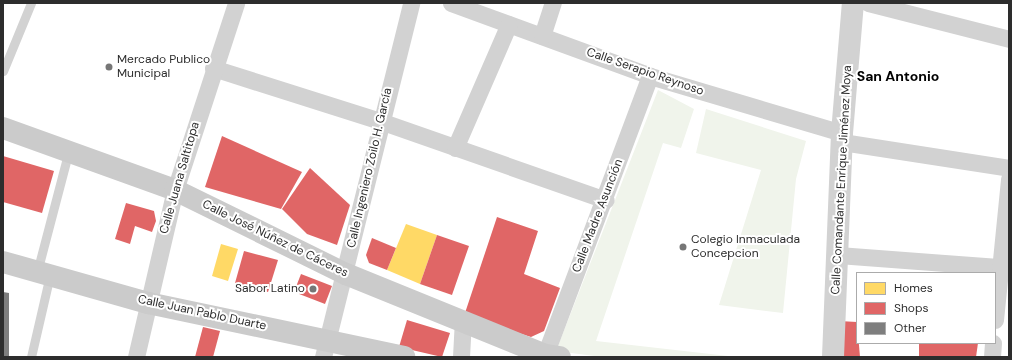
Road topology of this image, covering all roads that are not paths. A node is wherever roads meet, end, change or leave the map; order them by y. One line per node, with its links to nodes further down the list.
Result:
1 (31, 3): 13 (lane)
2 (236, 3): 12 (street, Calle Juana Saltitopa)
3 (411, 3): 15 (street, Calle Ingeniero Zoilo H. García)
4 (451, 3): 8 (street, Calle Serapio Reynoso)
5 (553, 3): 10 (street)
6 (853, 3): 17 (street, Calle Comandante Enrique Jiménez Moya)
7 (868, 3): 11 (street)
8 (470, 6): 9 (street, Calle Serapio Reynoso)
9 (509, 24): 10 (street, Calle Serapio Reynoso); 18 (street)
10 (542, 36): 14 (street, Calle Serapio Reynoso)
11 (1009, 39)
12 (213, 68): 15 (street); 22 (street, Calle Juana Saltitopa)
13 (3, 70)
14 (650, 76): 17 (street, Calle Serapio Reynoso); 23 (street, Calle Madre Asunción)
15 (380, 120): 18 (street); 28 (street, Calle Ingeniero Zoilo H. García)
16 (3, 128): 19 (main road, Calle José Núñez de Cáceres)
17 (842, 138): 20 (street, Calle Serapio Reynoso); 24 (street, Calle Comandante Enrique Jiménez Moya)
18 (455, 148): 23 (street)
19 (68, 154): 22 (main road, Calle José Núñez de Cáceres); 27 (lane)
20 (1009, 168)
21 (1009, 179): 26 (street)
22 (175, 190): 28 (main road, Calle José Núñez de Cáceres); 29 (street, Calle Juana Saltitopa)
23 (606, 200): 34 (street, Calle Madre Asunción)
24 (838, 255): 26 (street); 39 (street, Calle Comandante Enrique Jiménez Moya)
25 (3, 262): 27 (main road, Calle Juan Pablo Duarte)
26 (1004, 267): 30 (street)
27 (43, 274): 29 (main road, Calle Juan Pablo Duarte); 35 (lane)
28 (346, 274): 31 (main road, Calle José Núñez de Cáceres); 33 (street, Calle Ingeniero Zoilo H. García)
29 (148, 303): 33 (main road, Calle Juan Pablo Duarte); 36 (street, Calle Juana Saltitopa)
30 (996, 314)
31 (463, 322): 34 (main road, Calle José Núñez de Cáceres); 38 (street)
32 (993, 344): 40 (street)
33 (326, 348): 37 (main road, Calle Juan Pablo Duarte)
34 (546, 356)
35 (32, 357)
36 (136, 357)
37 (404, 357)
38 (461, 357)
39 (833, 357)
40 (992, 357)

